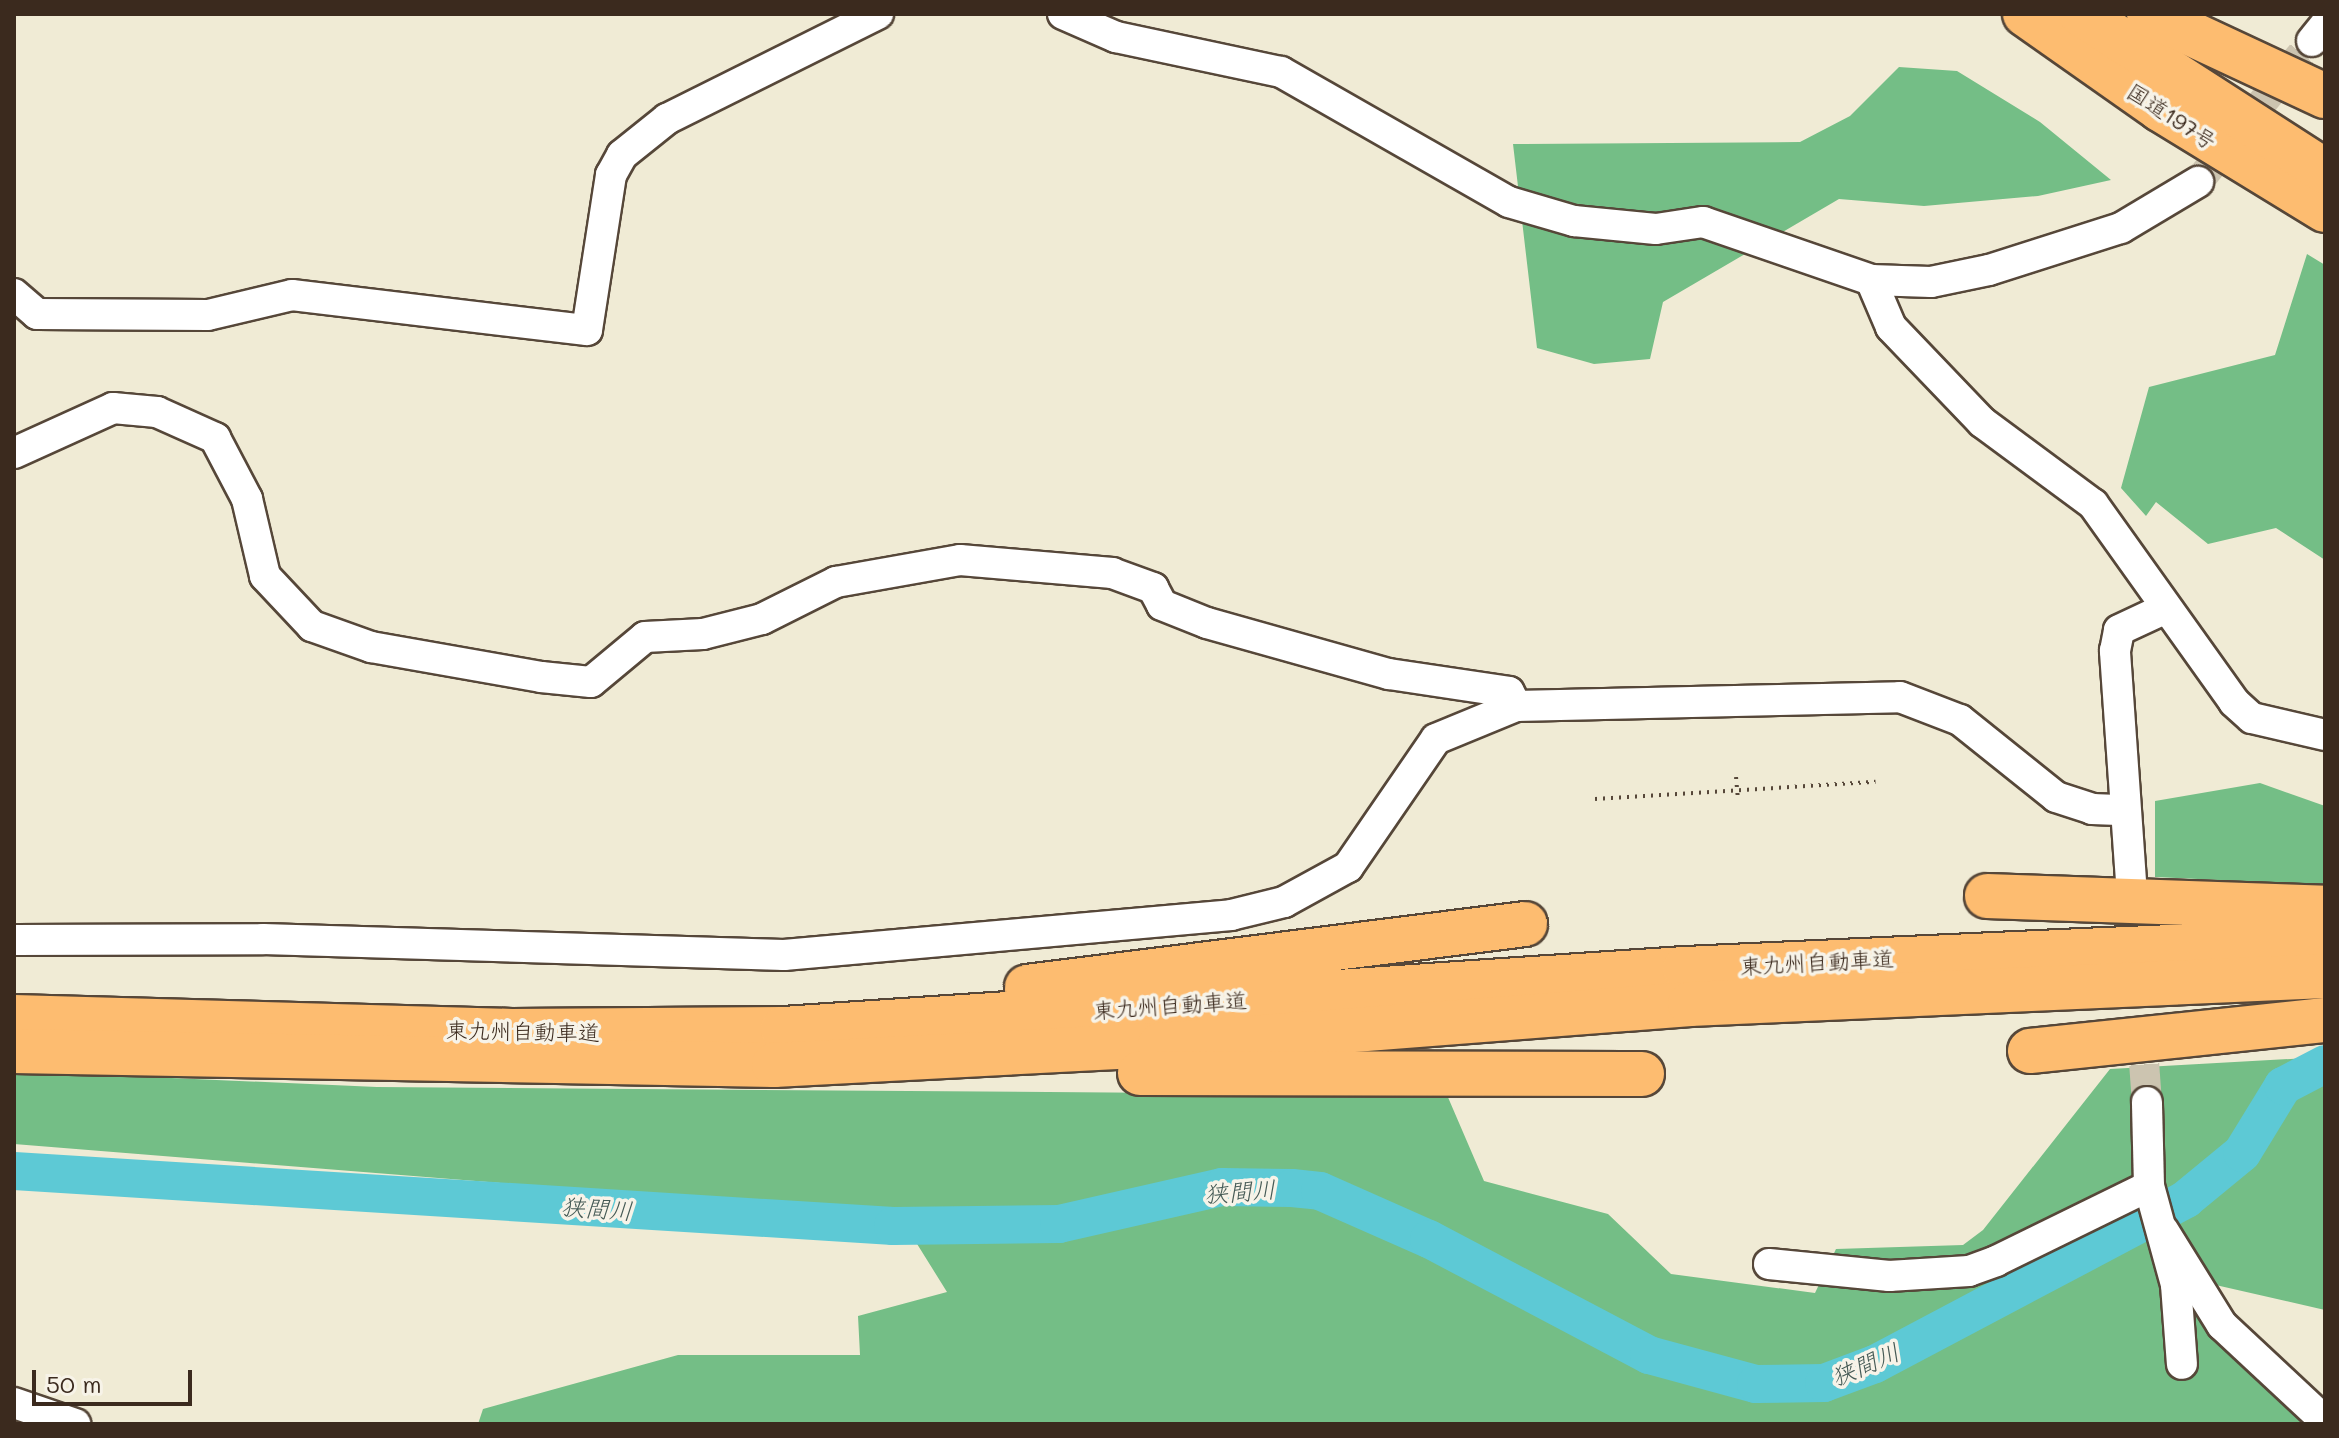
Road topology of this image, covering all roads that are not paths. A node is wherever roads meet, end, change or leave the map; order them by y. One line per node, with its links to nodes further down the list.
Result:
1 (878, 14): 10 (street)
2 (1063, 14): 9 (street)
3 (2025, 14): 8 (highway, 国道197号)
4 (2081, 14): 8 (highway, 国道197号)
5 (2149, 14): 6 (highway)
6 (2325, 96)
7 (2198, 182): 9 (street)
8 (2317, 197)
9 (1871, 280): 12 (street)
10 (14, 294)
11 (14, 453): 13 (street)
12 (2164, 609): 14 (street); 15 (street)
13 (1516, 706): 15 (street); 20 (street)
14 (2325, 735)
15 (2125, 810): 16 (street)
16 (2131, 881)
17 (1987, 896): 21 (highway)
18 (2325, 908): 21 (highway)
19 (1525, 924): 24 (highway)
20 (14, 940)
21 (2301, 947): 24 (highway, 東九州自動車道); 27 (highway, 東九州自動車道)
22 (14, 1017): 24 (highway, 東九州自動車道)
23 (2325, 1020): 26 (highway)
24 (398, 1029)
25 (14, 1051): 27 (highway, 東九州自動車道)
26 (2030, 1051)
27 (774, 1065): 28 (highway)
28 (1642, 1074)
29 (2147, 1102): 30 (street)
30 (2149, 1186): 31 (street); 32 (street)
31 (2163, 1230): 33 (street); 35 (street)
32 (1769, 1264)
33 (2182, 1364)
34 (14, 1403): 36 (street)
35 (2325, 1421)
36 (75, 1424)

